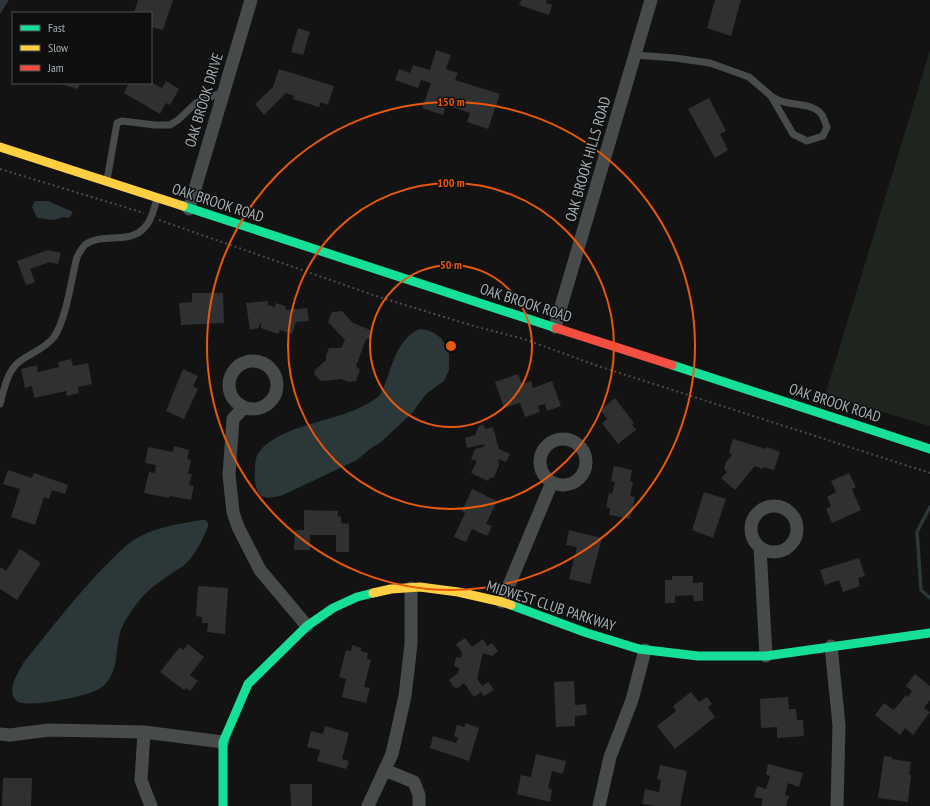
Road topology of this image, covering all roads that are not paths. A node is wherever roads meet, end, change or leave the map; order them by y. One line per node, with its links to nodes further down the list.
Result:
1 (251, 0): 4 (street, OAK BROOK DRIVE)
2 (651, 0): 3 (street, OAK BROOK HILLS ROAD)
3 (635, 55): 5 (lane); 10 (street, OAK BROOK HILLS ROAD)
4 (224, 92): 7 (lane); 9 (street, OAK BROOK DRIVE)
5 (771, 96): 5 (lane)
6 (0, 147): 7 (main road, OAK BROOK ROAD)
7 (106, 182): 8 (main road, OAK BROOK ROAD)
8 (157, 198): 9 (main road, OAK BROOK ROAD); 11 (lane)
9 (188, 209): 10 (main road, OAK BROOK ROAD)
10 (555, 327): 13 (main road, OAK BROOK ROAD)
11 (0, 404)
12 (244, 407): 18 (street)
13 (930, 449)
14 (552, 482): 17 (street)
15 (760, 548): 22 (street)
16 (411, 588): 17 (main road, MIDWEST CLUB PARKWAY); 18 (main road, MIDWEST CLUB PARKWAY); 26 (street)
17 (502, 602): 21 (main road, MIDWEST CLUB PARKWAY)
18 (307, 626): 25 (main road, MIDWEST CLUB PARKWAY)
19 (930, 633): 20 (main road, MIDWEST CLUB PARKWAY)
20 (831, 646): 22 (main road, MIDWEST CLUB PARKWAY); 32 (street)
21 (645, 650): 22 (main road, MIDWEST CLUB PARKWAY); 31 (street)
22 (766, 656)
23 (144, 732): 24 (street); 25 (street); 27 (street)
24 (0, 734)
25 (223, 742): 28 (main road, MIDWEST CLUB PARKWAY)
26 (384, 770): 29 (street); 30 (street)
27 (151, 806)
28 (223, 806)
29 (368, 806)
30 (418, 806)
31 (599, 806)
32 (837, 806)

